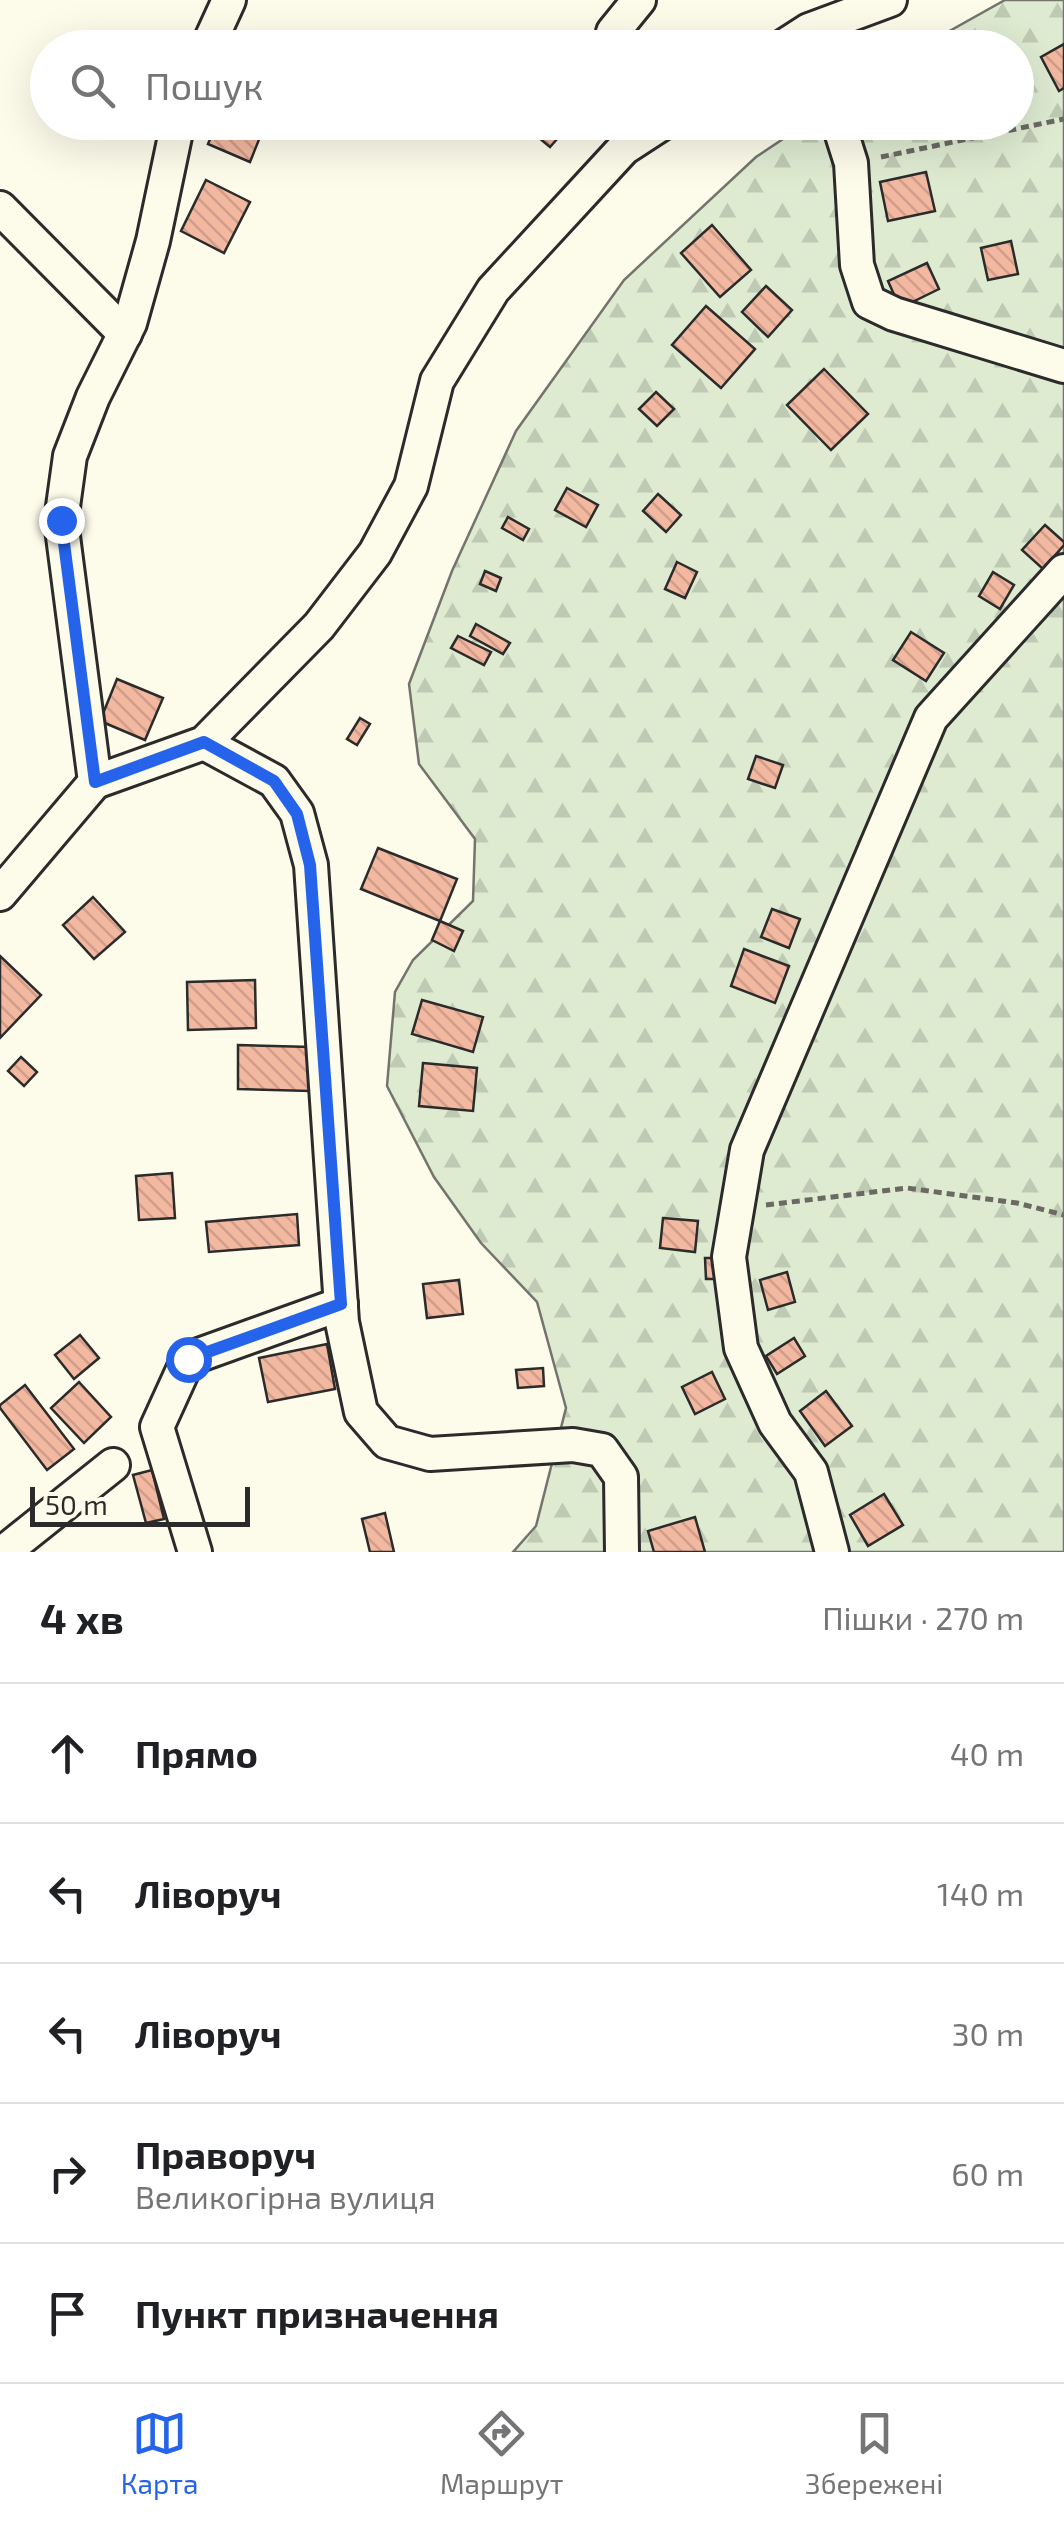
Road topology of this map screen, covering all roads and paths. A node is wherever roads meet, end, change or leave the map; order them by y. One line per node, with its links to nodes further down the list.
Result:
1 (229, 0): 4 (street)
2 (639, 0): 5 (street)
3 (890, 0): 6 (street)
4 (215, 30)
5 (615, 30)
6 (828, 30)
7 (1064, 120): 8 (path)
8 (1034, 126)
9 (174, 140): 15 (street)
10 (615, 140): 18 (street)
11 (844, 140): 13 (street)
12 (967, 140): 13 (path)
13 (851, 164): 16 (street)
14 (0, 208): 15 (street)
15 (125, 334): 19 (street)
16 (1064, 366)
17 (1064, 571): 21 (street)
18 (204, 742): 19 (street); 23 (street)
19 (95, 782): 20 (street)
20 (0, 894)
21 (737, 1208): 22 (path); 28 (street)
22 (1064, 1216)
23 (341, 1304): 26 (street); 27 (street)
24 (113, 1465): 25 (street)
25 (4, 1552)
26 (196, 1552)
27 (622, 1552)
28 (832, 1552)

